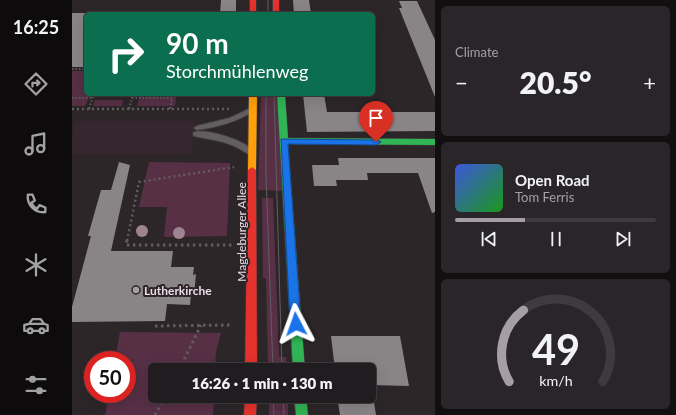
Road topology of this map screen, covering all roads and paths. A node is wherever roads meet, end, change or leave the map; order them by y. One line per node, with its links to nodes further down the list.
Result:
1 (254, 0): 3 (main road)
2 (276, 0): 4 (main road)
3 (253, 12)
4 (276, 12)
5 (72, 69): 6 (path)
6 (84, 69)
7 (253, 96): 12 (main road, Magdeburger Allee)
8 (281, 96): 17 (main road)
9 (72, 98): 10 (path)
10 (92, 98): 14 (path)
11 (132, 98): 15 (path); 16 (path)
12 (253, 108): 16 (path); 19 (main road, Magdeburger Allee); 19 (lane)
13 (72, 109): 14 (path)
14 (89, 109): 15 (path)
15 (130, 109): 16 (path)
16 (170, 109)
17 (284, 141): 18 (main road); 27 (main road)
18 (435, 142)
19 (253, 154): 21 (main road, Magdeburger Allee)
20 (238, 167): 21 (path)
21 (253, 245): 26 (main road, Magdeburger Allee)
22 (202, 325): 23 (path); 24 (path); 25 (path)
23 (233, 325)
24 (155, 326)
25 (183, 363)
26 (251, 363)
27 (299, 363)
28 (162, 403): 31 (path)
29 (251, 403): 32 (main road)
30 (301, 403): 33 (main road)
31 (156, 415)
32 (250, 415)
33 (302, 415)

